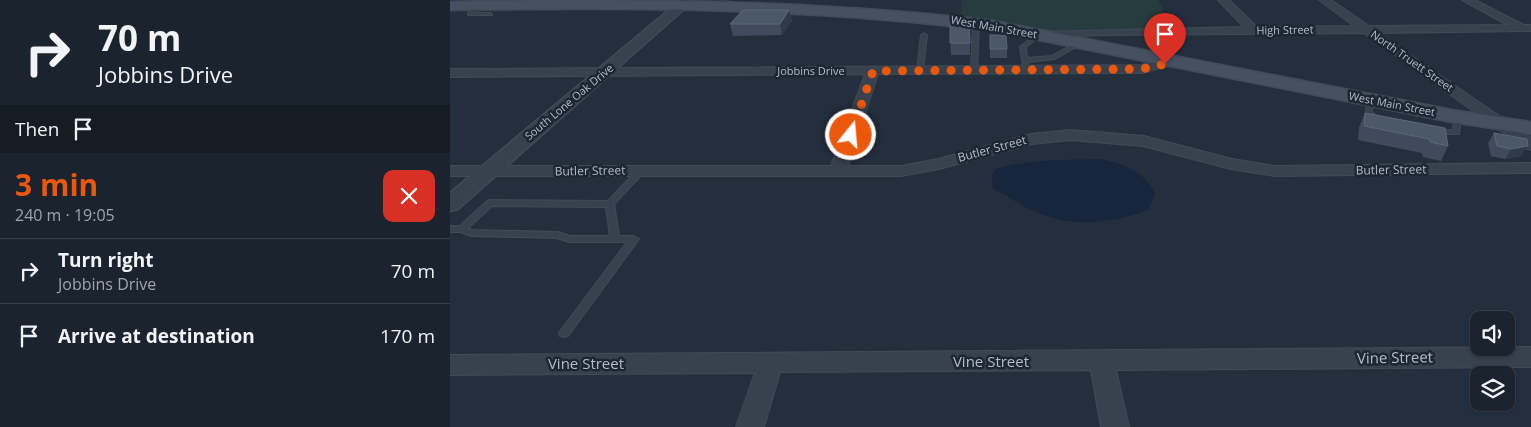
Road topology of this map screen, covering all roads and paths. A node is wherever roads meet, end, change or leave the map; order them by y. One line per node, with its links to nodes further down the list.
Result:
1 (688, 0): 6 (main road, West Main Street); 7 (main road, West Main Street); 22 (street, South Lone Oak Drive)
2 (1224, 0): 14 (street)
3 (1324, 0): 12 (street, North Truett Street)
4 (1467, 0): 13 (street)
5 (606, 1): 6 (main road, West Main Street); 9 (main road, West Main Street)
6 (633, 1)
7 (726, 1): 11 (main road, West Main Street)
8 (509, 2): 9 (main road, West Main Street); 10 (main road, West Main Street)
9 (578, 2)
10 (450, 6)
11 (976, 23): 15 (main road, West Main Street); 21 (lane)
12 (1367, 29): 13 (street, High Street); 14 (street, High Street); 28 (street, North Truett Street)
13 (1528, 29)
14 (1253, 30): 15 (street, High Street)
15 (1038, 35): 17 (main road, West Main Street); 19 (lane)
16 (924, 36): 20 (lane)
17 (1080, 43): 18 (main road, West Main Street); 19 (lane)
18 (1170, 61): 19 (street, Jobbins Drive); 25 (main road, West Main Street)
19 (1025, 65): 21 (street, Jobbins Drive)
20 (920, 70): 21 (street, Jobbins Drive); 23 (street, Jobbins Drive)
21 (974, 70)
22 (605, 71): 23 (street, Jobbins Drive); 24 (street, Jobbins Drive); 36 (street, South Lone Oak Drive)
23 (873, 71): 34 (street)
24 (450, 72)
25 (1370, 100): 26 (main road, West Main Street); 27 (lane)
26 (1458, 116): 28 (main road, West Main Street); 30 (lane)
27 (1386, 123)
28 (1500, 123): 29 (main road, West Main Street); 31 (street, North Truett Street)
29 (1531, 128)
30 (1425, 130)
31 (1531, 145)
32 (1531, 168): 34 (street, Butler Street)
33 (642, 170): 34 (street, Butler Street); 36 (street, Butler Street); 38 (lane)
34 (838, 170)
35 (450, 171): 36 (street, Butler Street)
36 (487, 172): 37 (street, South Lone Oak Drive)
37 (450, 204)
38 (610, 204): 40 (lane); 41 (lane)
39 (450, 229): 40 (lane)
40 (462, 229): 41 (lane)
41 (615, 239): 42 (lane)
42 (564, 333)
43 (1531, 357): 44 (street, Vine Street)
44 (1102, 362): 45 (street, Vine Street); 48 (street)
45 (771, 363): 46 (street, Vine Street); 47 (street)
46 (450, 365)
47 (750, 427)
48 (1115, 427)

